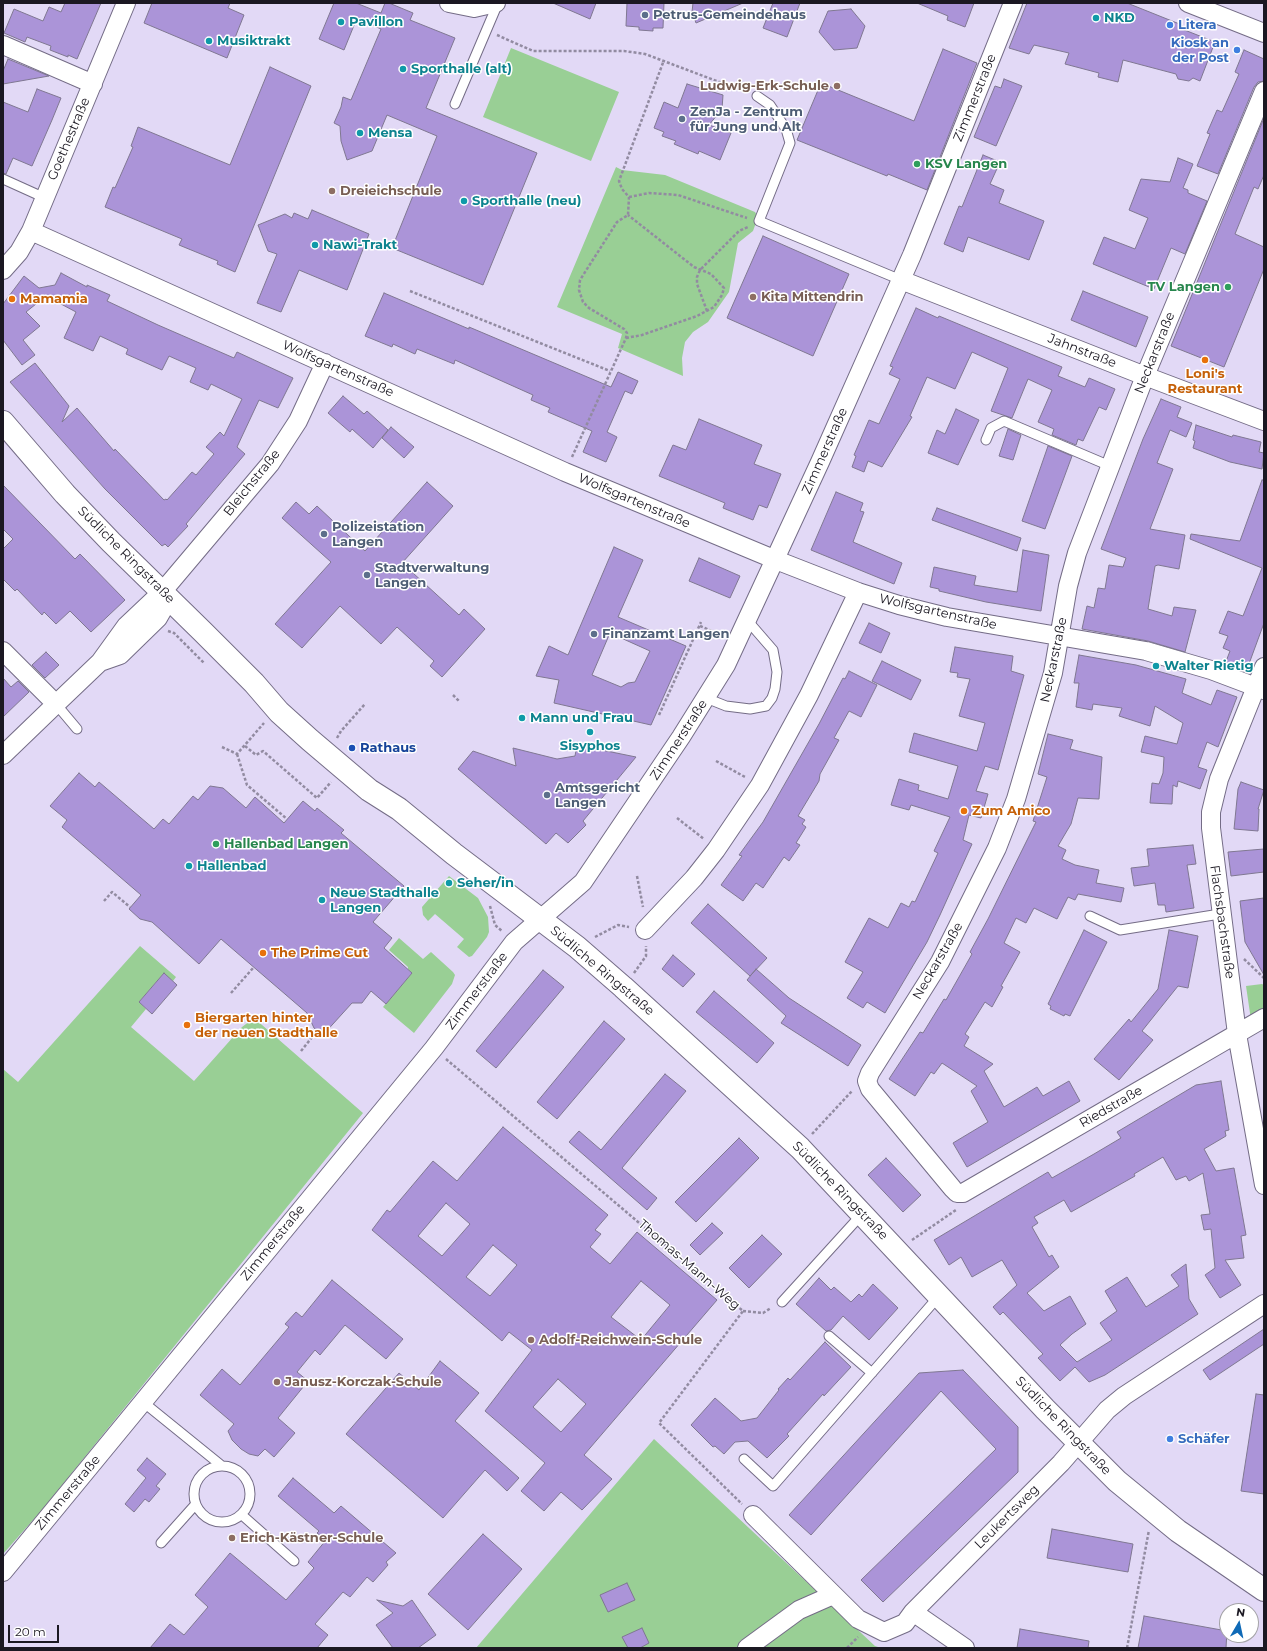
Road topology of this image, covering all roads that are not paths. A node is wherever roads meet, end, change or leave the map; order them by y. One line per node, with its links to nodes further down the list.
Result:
1 (126, 3): 8 (street, Goethestraße)
2 (449, 3): 3 (street)
3 (497, 3): 11 (lane)
4 (1013, 3): 16 (street, Zimmerstraße)
5 (1188, 3): 6 (street)
6 (1264, 34)
7 (3, 46): 8 (street)
8 (93, 84): 13 (street, Goethestraße)
9 (1264, 91): 18 (street, Neckarstraße)
10 (757, 96): 16 (lane)
11 (455, 104)
12 (3, 179): 13 (lane)
13 (45, 198): 14 (street, Goethestraße)
14 (31, 231): 15 (street, Goethestraße); 17 (street, Wolfsgartenstraße)
15 (3, 270)
16 (901, 280): 18 (street, Jahnstraße); 23 (street, Zimmerstraße)
17 (325, 363): 23 (street, Wolfsgartenstraße); 25 (street, Bleichstraße)
18 (1145, 376): 19 (street, Jahnstraße); 22 (street, Neckarstraße)
19 (1264, 420)
20 (3, 422): 25 (main road, Südliche Ringstraße)
21 (986, 440): 22 (lane)
22 (1110, 466): 27 (street, Neckarstraße)
23 (776, 560): 24 (street, Wolfsgartenstraße); 26 (street, Zimmerstraße)
24 (858, 592): 27 (street, Wolfsgartenstraße); 40 (street)
25 (165, 595): 30 (main road, Südliche Ringstraße); 33 (street, Bleichstraße)
26 (747, 620): 32 (street, Zimmerstraße); 32 (lane)
27 (1060, 637): 31 (street, Wolfsgartenstraße); 44 (street, Neckarstraße)
28 (3, 651): 33 (street)
29 (1264, 667): 31 (street, Flachsbachstraße)
30 (254, 683): 36 (main road, Südliche Ringstraße); 36 (main road, Südliche Ringstraße)
31 (1260, 688): 37 (street, Flachsbachstraße)
32 (706, 698): 39 (street, Zimmerstraße)
33 (56, 704): 34 (lane); 35 (street, Bleichstraße)
34 (77, 729)
35 (3, 755)
36 (399, 809): 39 (main road, Südliche Ringstraße)
37 (1220, 914): 38 (lane); 42 (street, Flachsbachstraße)
38 (1090, 916)
39 (541, 920): 45 (main road, Südliche Ringstraße); 51 (street, Zimmerstraße)
40 (645, 935)
41 (1264, 1018): 42 (street, Riedstraße)
42 (1236, 1034): 43 (street, Flachsbachstraße); 44 (street, Riedstraße)
43 (1264, 1185)
44 (958, 1193)
45 (862, 1214): 46 (main road, Südliche Ringstraße); 47 (lane)
46 (939, 1296): 50 (lane); 52 (main road, Südliche Ringstraße)
47 (782, 1302)
48 (1264, 1304): 52 (street, Leukertsweg)
49 (829, 1336): 50 (lane)
50 (872, 1373): 53 (lane)
51 (143, 1402): 54 (lane); 60 (street, Zimmerstraße)
52 (1078, 1443): 61 (main road, Südliche Ringstraße); 63 (street, Leukertsweg)
53 (744, 1459)
54 (222, 1466): 55 (lane); 56 (lane)
55 (195, 1505): 56 (lane); 58 (lane)
56 (242, 1515): 59 (lane)
57 (754, 1515): 62 (street)
58 (161, 1543)
59 (294, 1561)
60 (3, 1572)
61 (1264, 1590)
62 (834, 1595): 63 (street, Leukertsweg); 64 (street)
63 (913, 1612): 65 (street)
64 (747, 1648)
65 (965, 1648)

